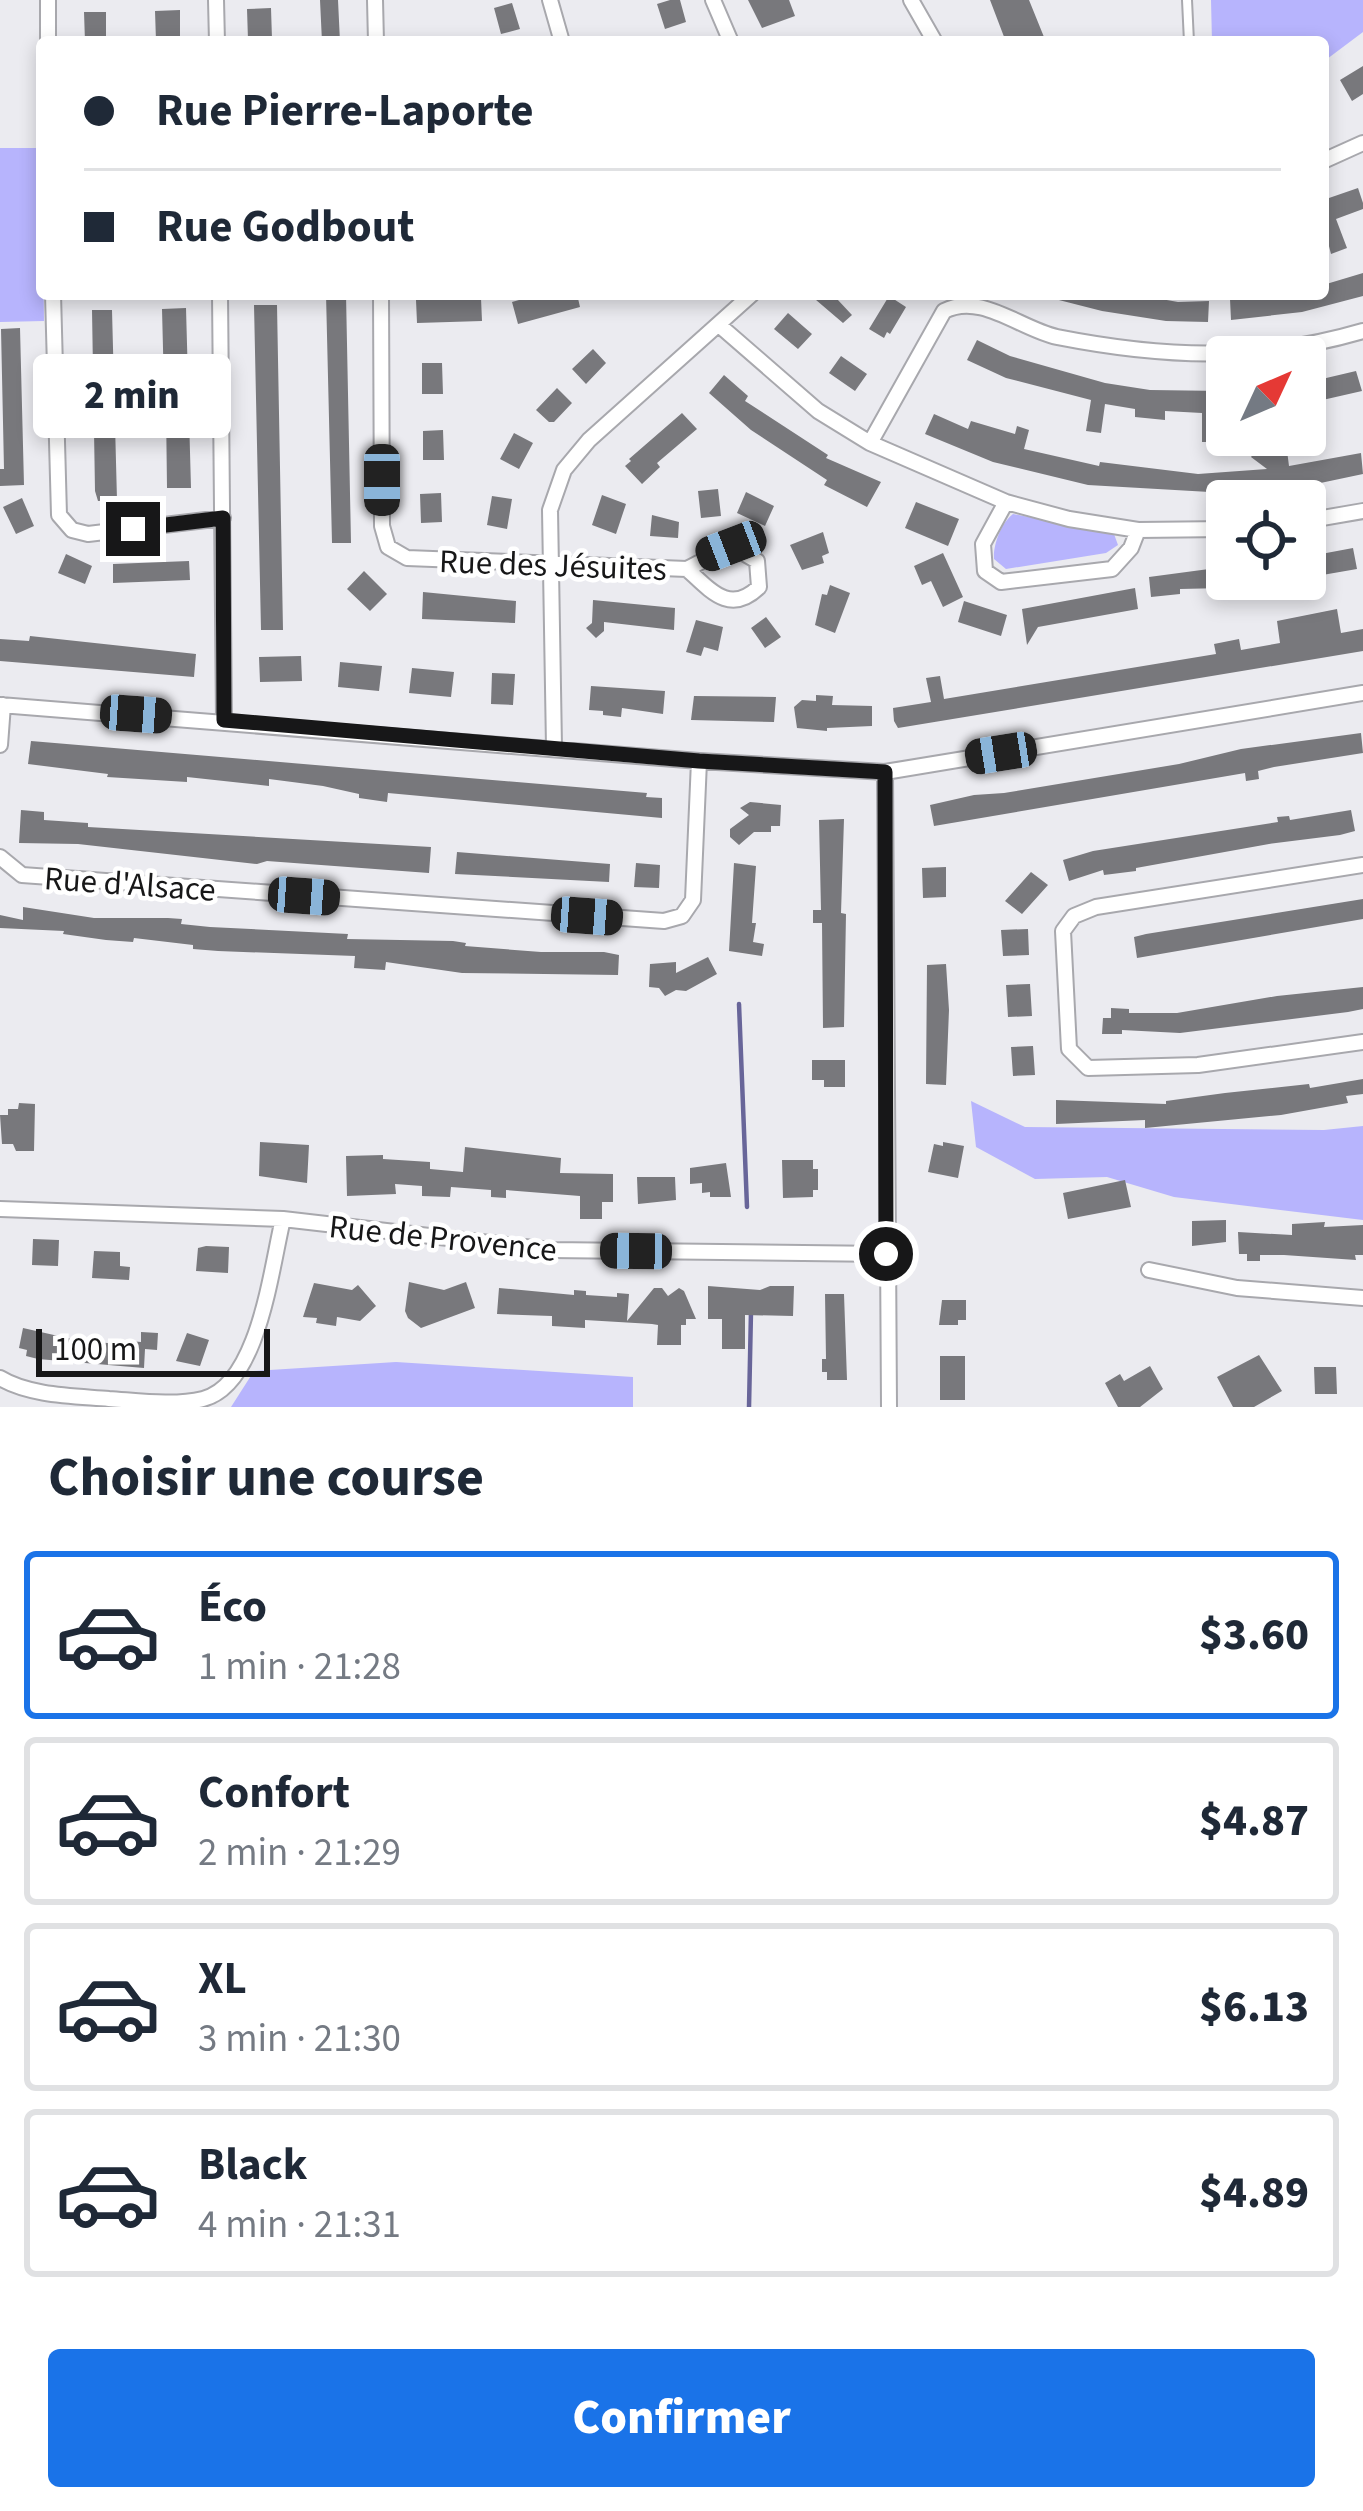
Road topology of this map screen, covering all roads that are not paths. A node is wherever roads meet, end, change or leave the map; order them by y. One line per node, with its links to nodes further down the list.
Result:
1 (48, 0): 8 (street)
2 (216, 0): 9 (street)
3 (375, 0): 10 (street)
4 (550, 0): 11 (street)
5 (713, 0): 12 (street)
6 (910, 0): 13 (street)
7 (1187, 0): 14 (lane)
8 (48, 36)
9 (217, 36)
10 (376, 36)
11 (560, 36)
12 (728, 36)
13 (931, 36)
14 (1189, 36)
15 (1363, 143): 16 (street)
16 (1329, 157)
17 (53, 300): 27 (street)
18 (220, 300): 27 (street)
19 (381, 300): 30 (street, Rue des Jésuites)
20 (746, 300): 21 (street)
21 (719, 325): 23 (street); 30 (street)
22 (1363, 331): 23 (street)
23 (870, 443): 24 (street)
24 (1006, 502): 29 (street); 29 (street)
25 (1363, 511): 26 (street)
26 (1326, 517)
27 (223, 518): 34 (street)
28 (1206, 529): 29 (street)
29 (1138, 530)
30 (550, 561): 31 (street, Rue des Jésuites); 36 (street)
31 (687, 569): 31 (street, Rue des Jésuites)
32 (1363, 693): 38 (street)
33 (1, 705): 34 (street); 35 (street)
34 (224, 720): 36 (street)
35 (0, 745)
36 (554, 747): 37 (street)
37 (699, 761): 38 (street); 39 (street, Rue d'Alsace)
38 (885, 772): 44 (street)
39 (0, 857)
40 (1363, 865): 41 (street)
41 (1363, 1042)
42 (0, 1209): 43 (street, Rue de Provence)
43 (283, 1219): 44 (street, Rue de Provence); 47 (street)
44 (886, 1254): 48 (street)
45 (1149, 1270): 46 (street)
46 (1363, 1298)
47 (0, 1378)
48 (890, 1407)

